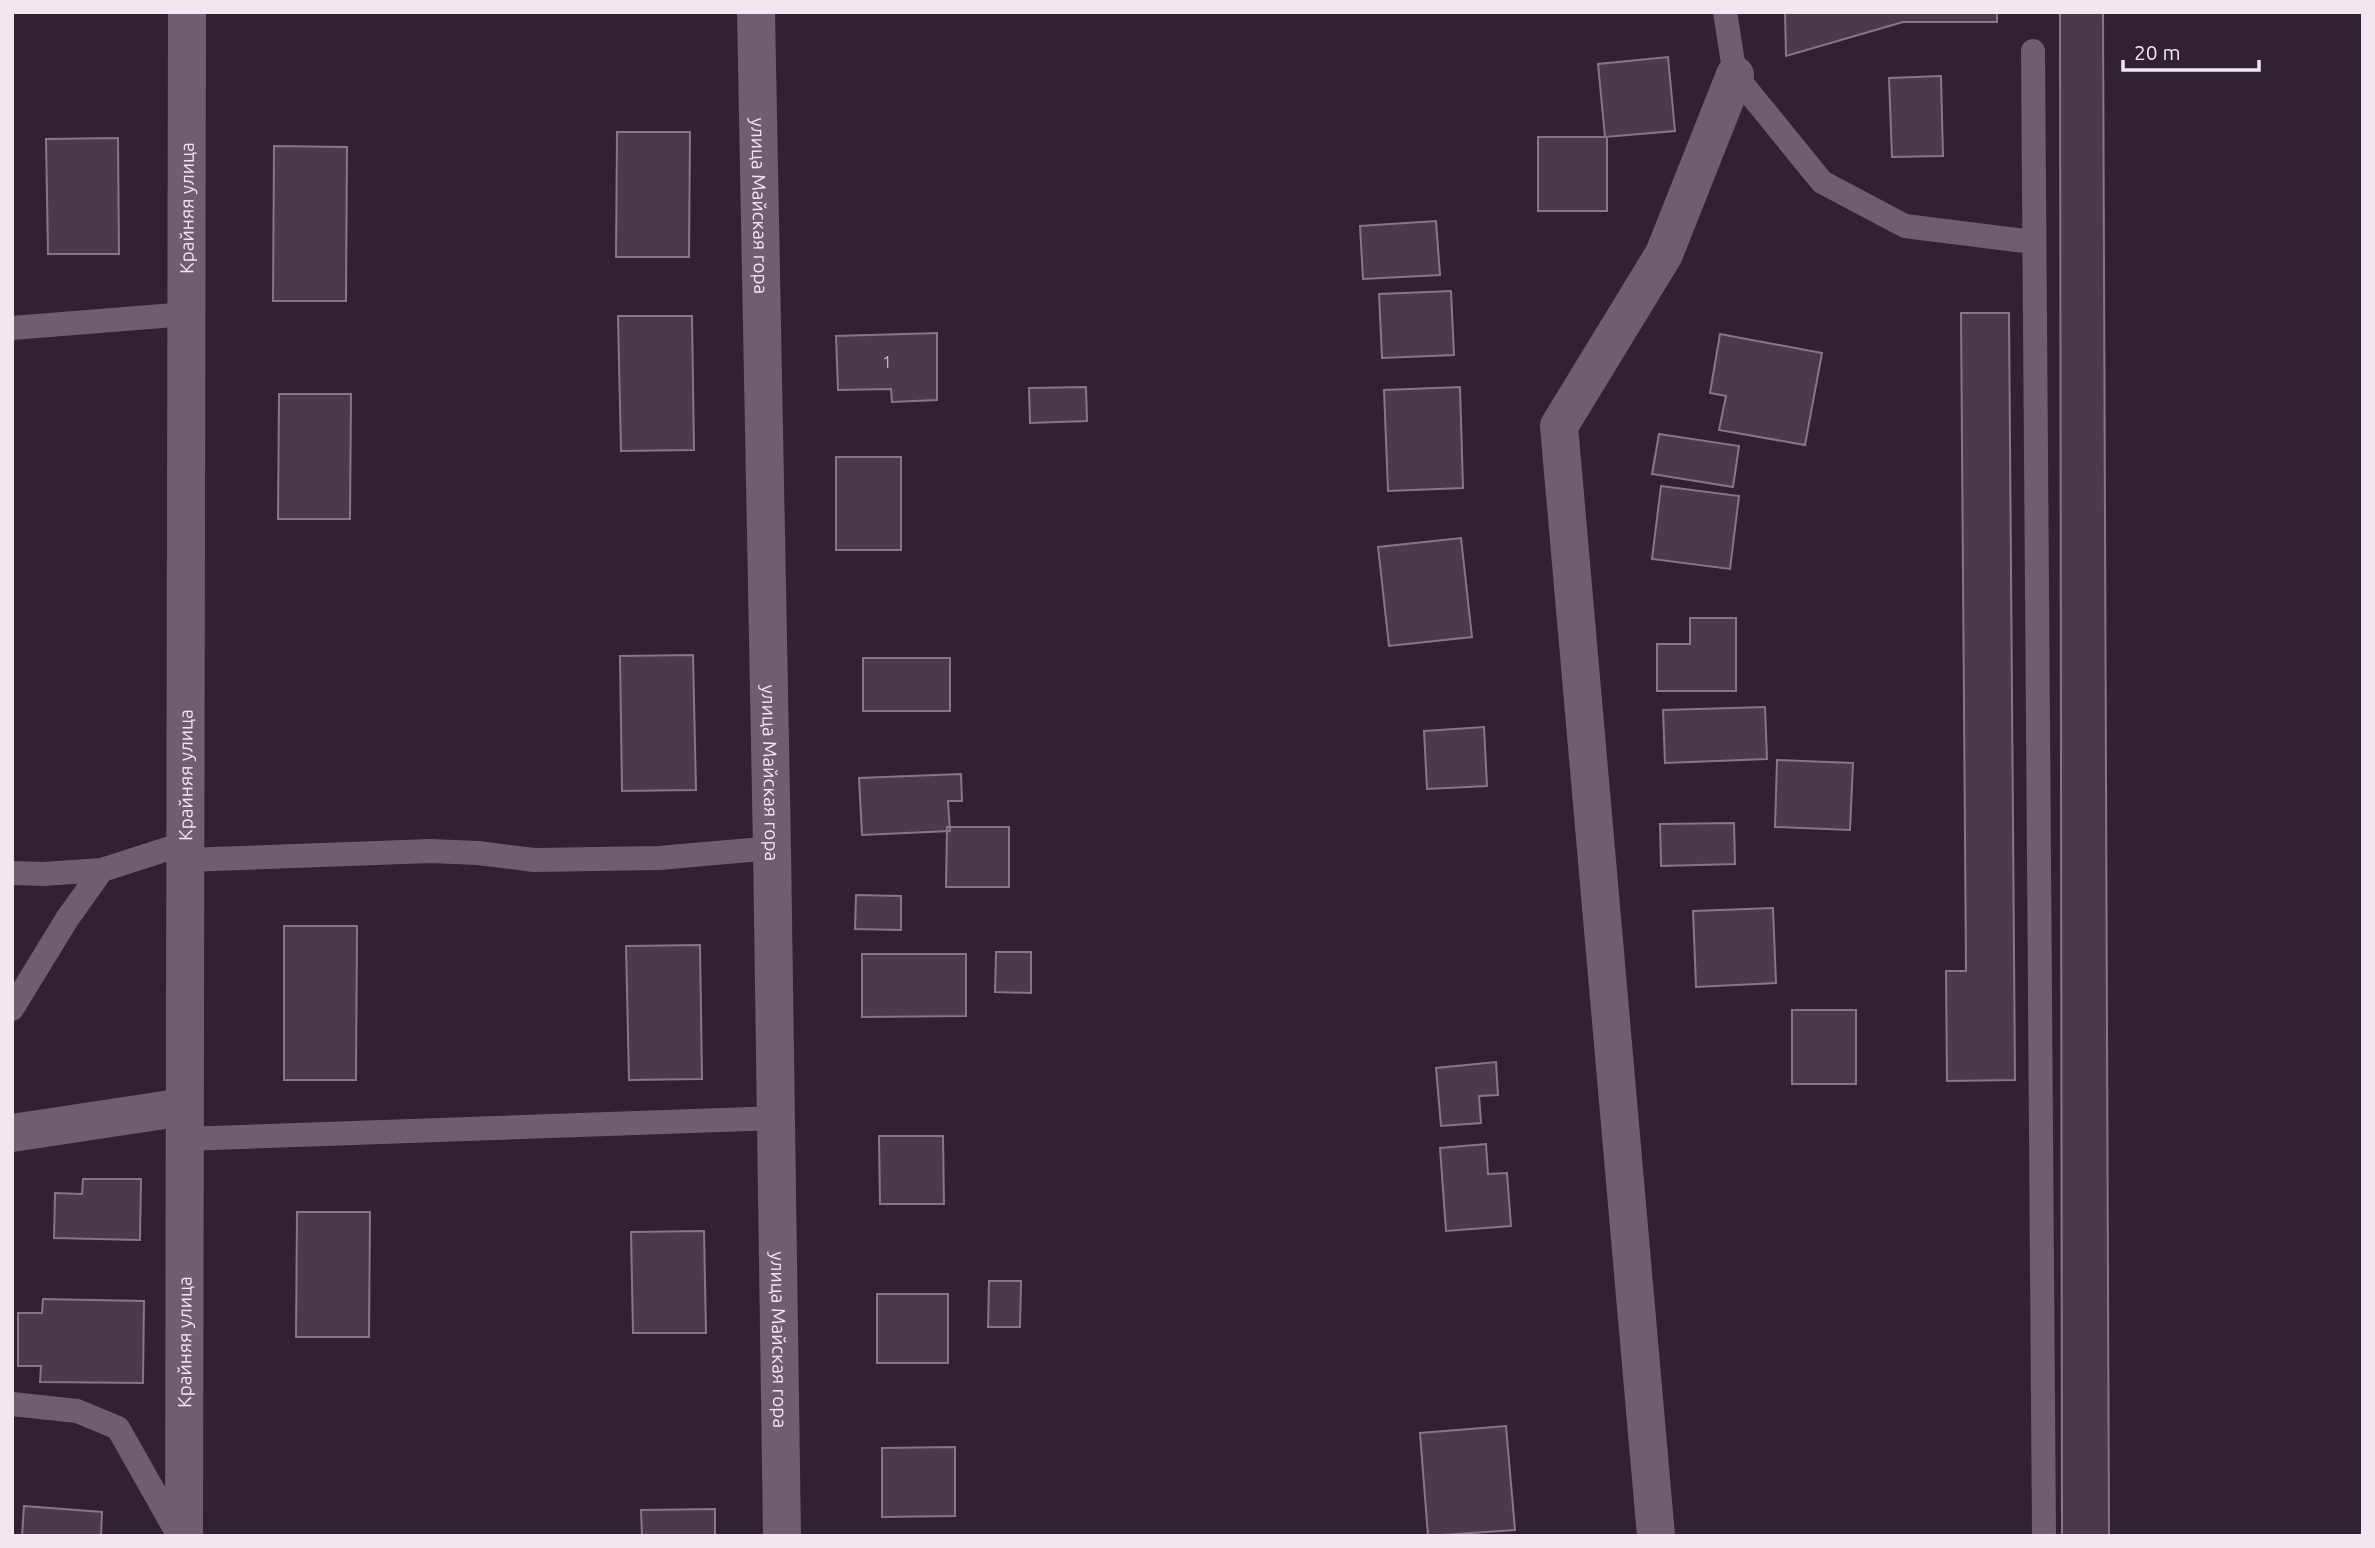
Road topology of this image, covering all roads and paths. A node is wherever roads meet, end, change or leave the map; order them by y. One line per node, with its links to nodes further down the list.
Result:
1 (187, 12): 7 (street, Крайняя улица)
2 (756, 12): 9 (street, улица Майская гора)
3 (1725, 12): 5 (lane)
4 (2033, 51): 6 (lane)
5 (1735, 75): 6 (lane); 20 (street)
6 (2033, 242): 21 (lane)
7 (187, 314): 8 (lane); 10 (street, Крайняя улица)
8 (12, 328)
9 (772, 848): 10 (lane); 14 (street, улица Майская гора)
10 (185, 852): 11 (lane); 15 (street, Крайняя улица)
11 (102, 870): 12 (lane); 13 (lane)
12 (12, 873)
13 (12, 1009)
14 (776, 1118): 15 (lane); 19 (street, улица Майская гора)
15 (184, 1123): 16 (street); 18 (street, Крайняя улица)
16 (12, 1133)
17 (12, 1404): 18 (lane)
18 (181, 1536)
19 (782, 1536)
20 (1656, 1536)
21 (2044, 1536)

